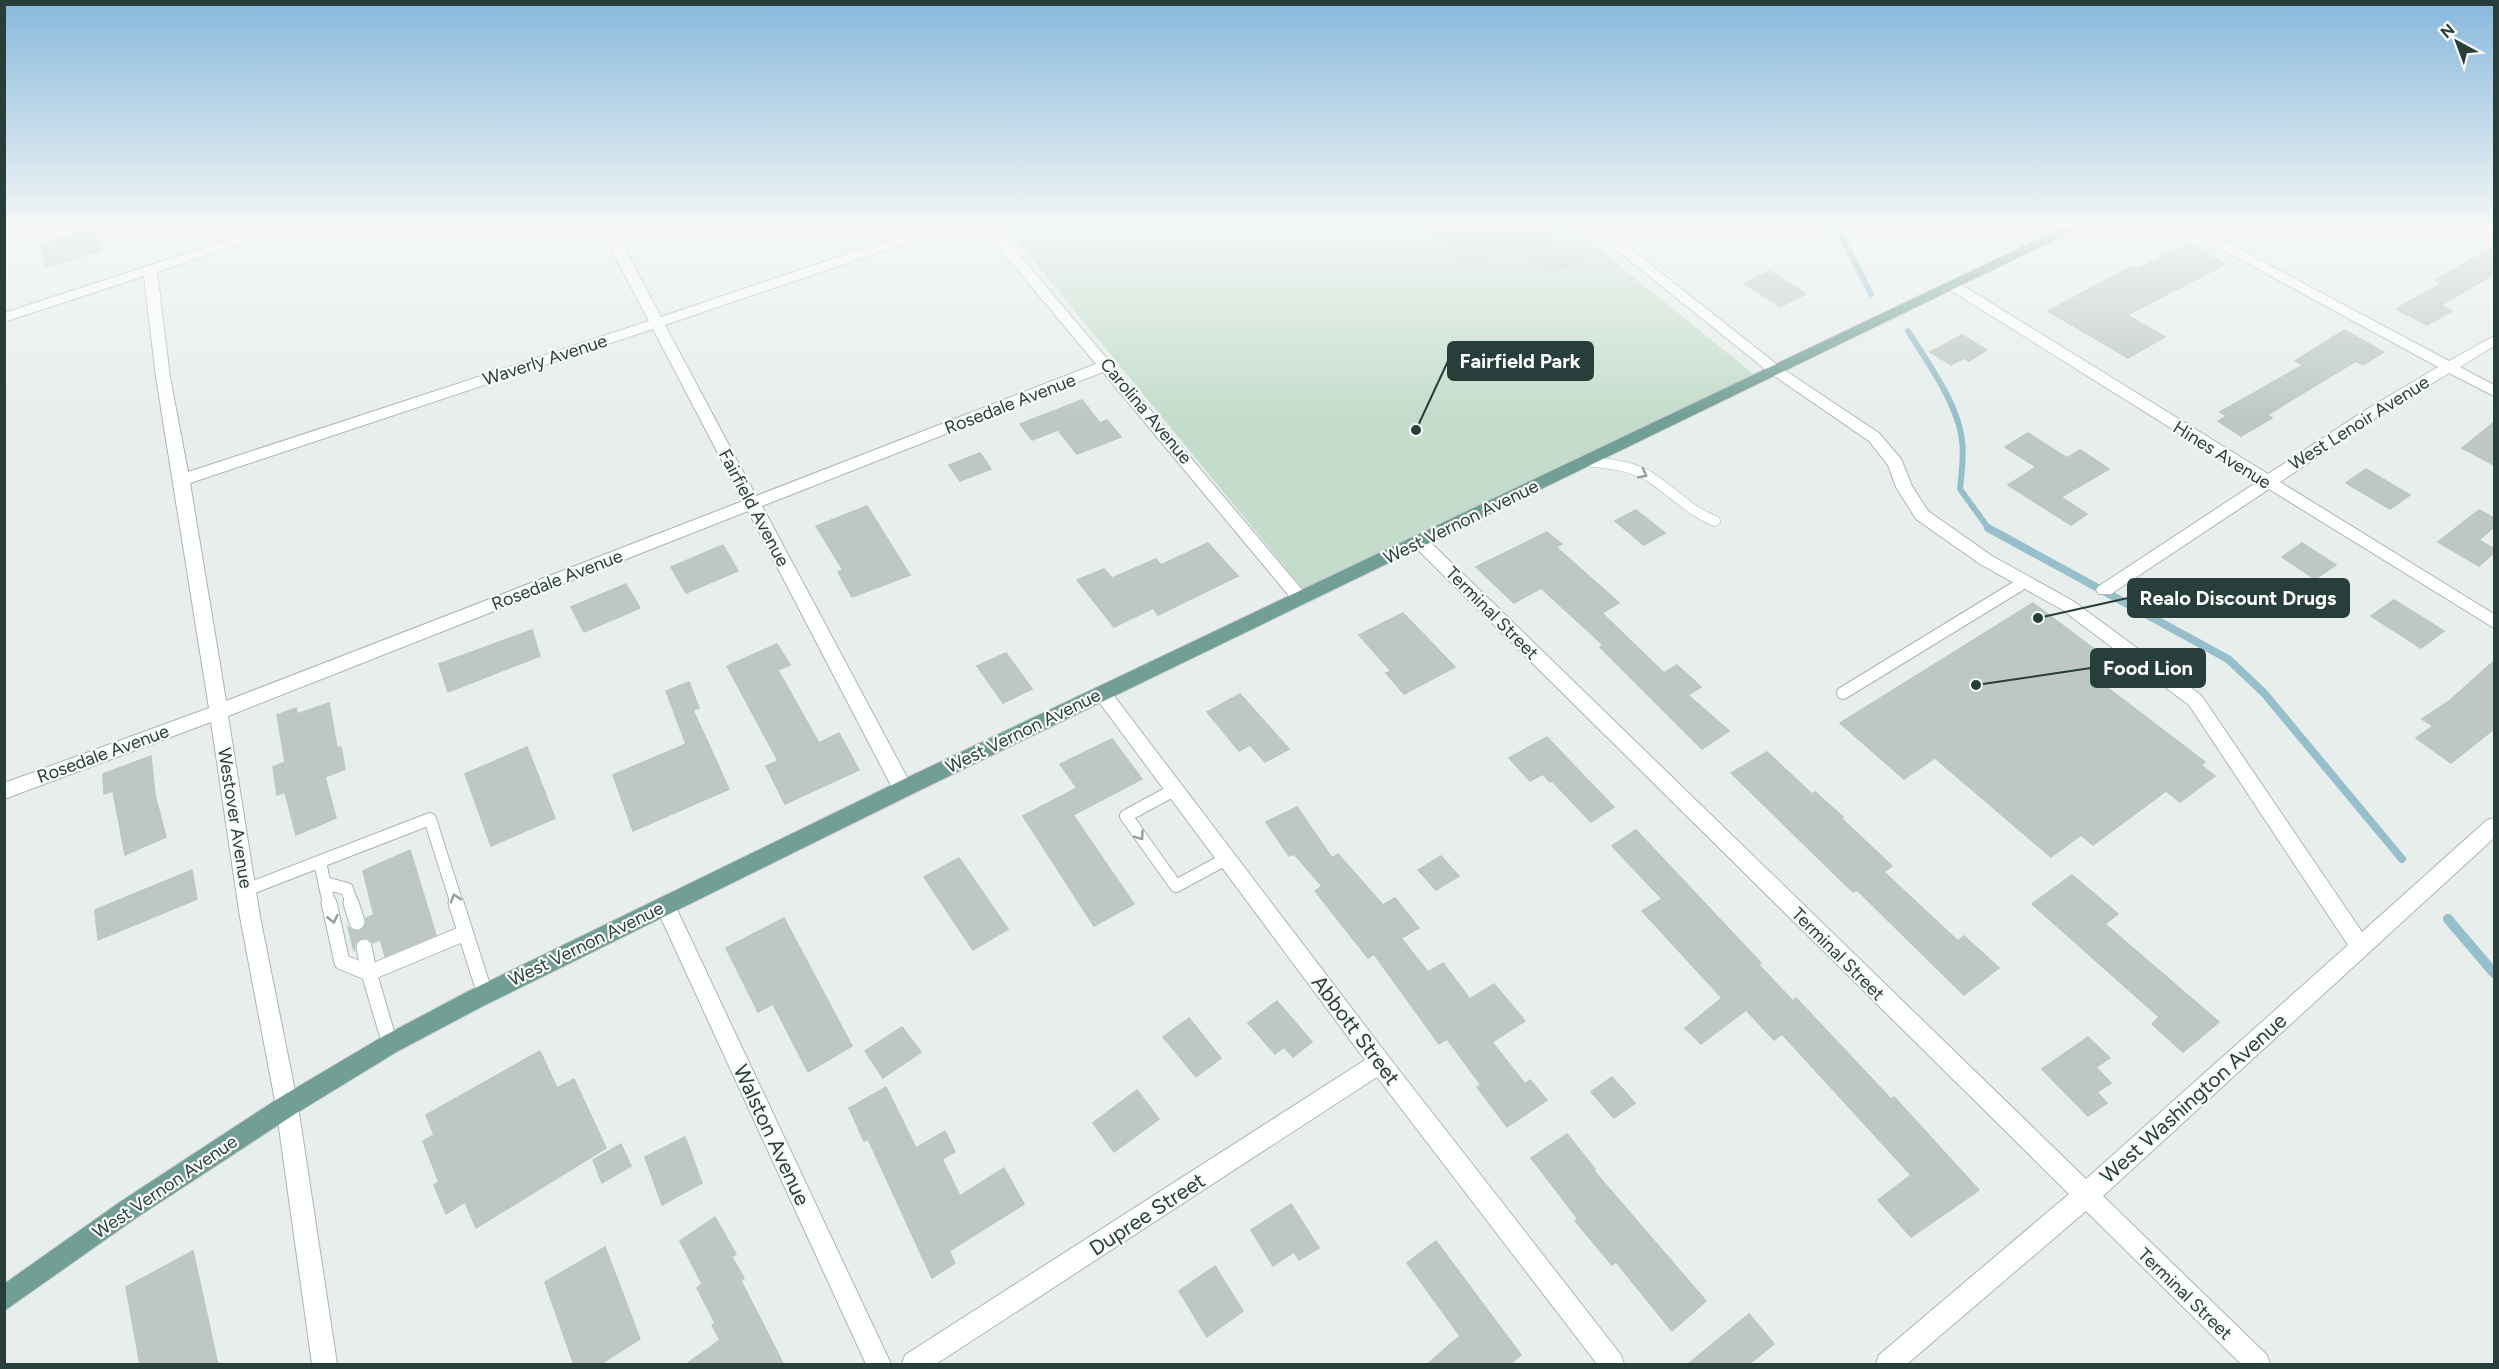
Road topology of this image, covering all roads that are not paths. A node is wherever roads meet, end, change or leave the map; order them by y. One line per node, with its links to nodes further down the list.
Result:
1 (90, 290): 10 (street)
2 (153, 290): 18 (street, Westover Avenue)
3 (641, 290): 11 (street, Fairfield Avenue)
4 (753, 290): 11 (street, Waverly Avenue)
5 (1043, 290): 13 (street, Carolina Avenue)
6 (1674, 290): 15 (street)
7 (1942, 290): 15 (main road, West Vernon Avenue)
8 (1960, 290): 19 (street, Hines Avenue)
9 (2304, 290): 14 (street)
10 (4, 318)
11 (658, 322): 18 (street, Waverly Avenue); 20 (street, Fairfield Avenue)
12 (2494, 340): 14 (street, West Lenoir Avenue)
13 (1107, 365): 20 (street, Rosedale Avenue); 25 (street, Carolina Avenue)
14 (2449, 368): 16 (street); 19 (street, West Lenoir Avenue)
15 (1775, 370): 17 (main road, West Vernon Avenue); 23 (street)
16 (2494, 391)
17 (1587, 461): 21 (lane, one-way to 21); 22 (main road, West Vernon Avenue)
18 (181, 480): 29 (street, Westover Avenue)
19 (2266, 482): 24 (street, West Lenoir Avenue); 26 (street, Hines Avenue)
20 (752, 504): 29 (street, Rosedale Avenue); 30 (street, Fairfield Avenue)
21 (1715, 521)
22 (1420, 542): 25 (main road, West Vernon Avenue); 48 (street, Terminal Street)
23 (2023, 583): 28 (lane); 41 (street)
24 (2105, 590)
25 (1301, 599): 27 (main road, West Vernon Avenue)
26 (2494, 622)
27 (1102, 693): 30 (main road, West Vernon Avenue); 31 (street, Abbott Street)
28 (1843, 693)
29 (218, 712): 32 (street, Rosedale Avenue); 37 (street, Westover Avenue)
30 (903, 789): 38 (main road, West Vernon Avenue)
31 (1174, 790): 34 (street, Abbott Street); 34 (lane, one-way to 34)
32 (4, 791)
33 (2494, 826): 41 (street, West Washington Avenue)
34 (1226, 859): 46 (street, Abbott Street)
35 (320, 862): 36 (lane); 37 (lane); 40 (lane, one-way to 35)
36 (324, 883): 39 (lane); 43 (lane, one-way to 43)
37 (246, 890): 47 (street, Westover Avenue)
38 (665, 905): 44 (main road, West Vernon Avenue); 51 (street, Walston Avenue)
39 (357, 922)
40 (465, 933): 43 (lane); 44 (lane)
41 (2361, 946): 48 (street, West Washington Avenue)
42 (364, 947): 43 (lane)
43 (369, 973): 45 (lane)
44 (485, 994): 45 (main road, West Vernon Avenue)
45 (390, 1044): 47 (main road, West Vernon Avenue)
46 (1380, 1063): 52 (street, Dupree Street); 53 (street, Abbott Street)
47 (287, 1106): 49 (main road, West Vernon Avenue); 50 (street, Westover Avenue)
48 (2085, 1196): 54 (street, West Washington Avenue); 55 (street, Terminal Street)
49 (4, 1299)
50 (325, 1365)
51 (879, 1365)
52 (914, 1365)
53 (1612, 1365)
54 (1888, 1365)
55 (2258, 1365)

